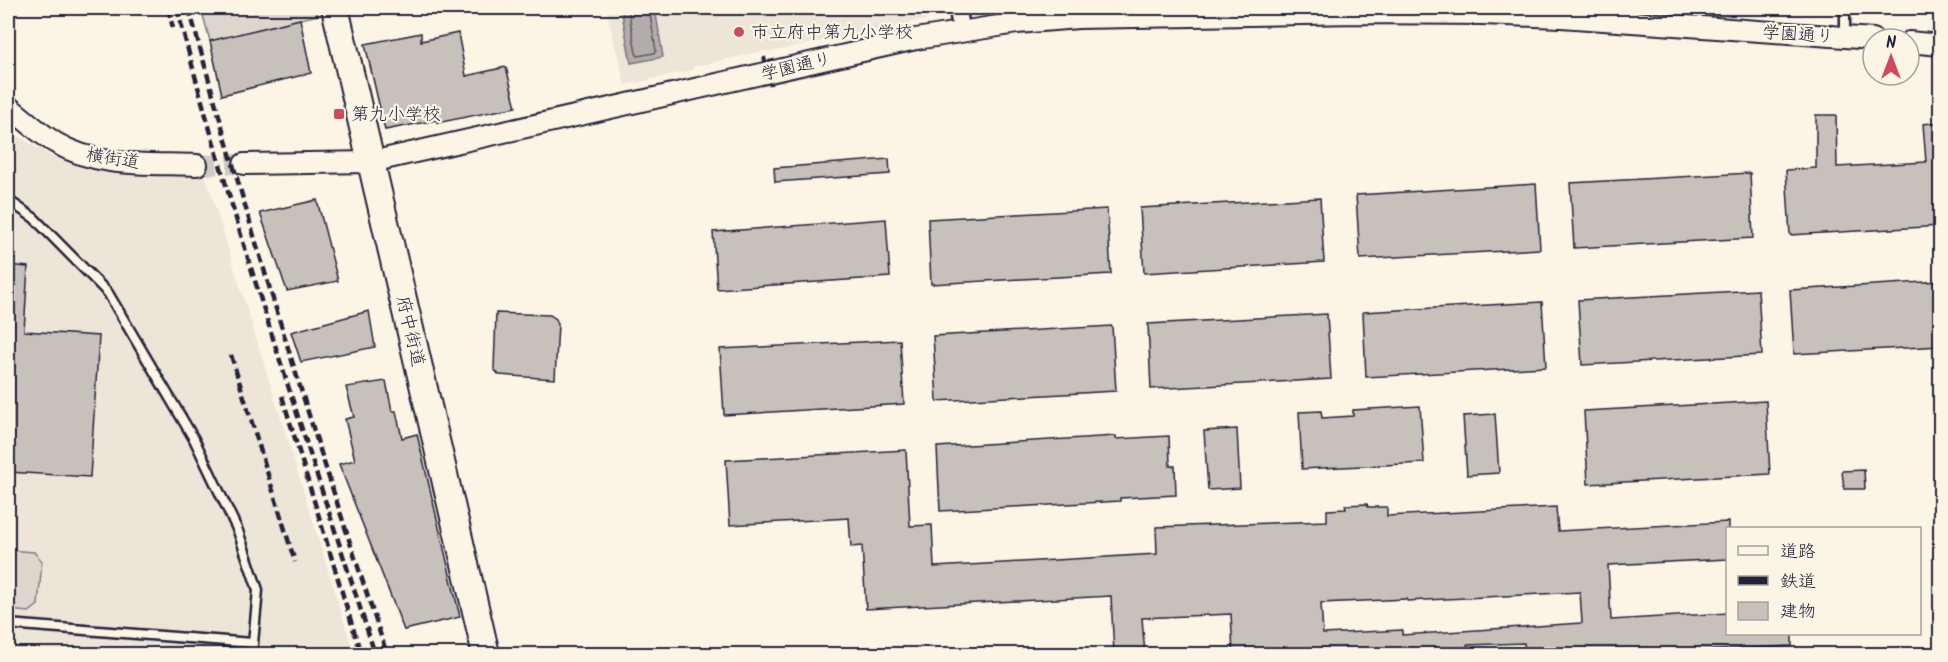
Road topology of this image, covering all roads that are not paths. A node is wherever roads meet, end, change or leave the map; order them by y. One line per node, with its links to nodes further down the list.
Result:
1 (335, 8): 12 (main road, 府中街道)
2 (958, 8): 6 (street)
3 (1845, 8): 7 (lane)
4 (1223, 11): 5 (street, 学園通り); 7 (street, 学園通り)
5 (1170, 12): 6 (street, 学園通り)
6 (961, 31): 12 (street, 学園通り)
7 (1845, 37): 8 (street, 学園通り)
8 (1861, 38)
9 (1921, 43): 10 (street)
10 (1941, 45)
11 (8, 105): 14 (street, 横街道)
12 (371, 162): 13 (street); 19 (main road, 府中街道)
13 (244, 164)
14 (197, 165)
15 (8, 200): 17 (lane)
16 (8, 624): 17 (lane)
17 (252, 643): 18 (lane)
18 (252, 654)
19 (486, 654)

